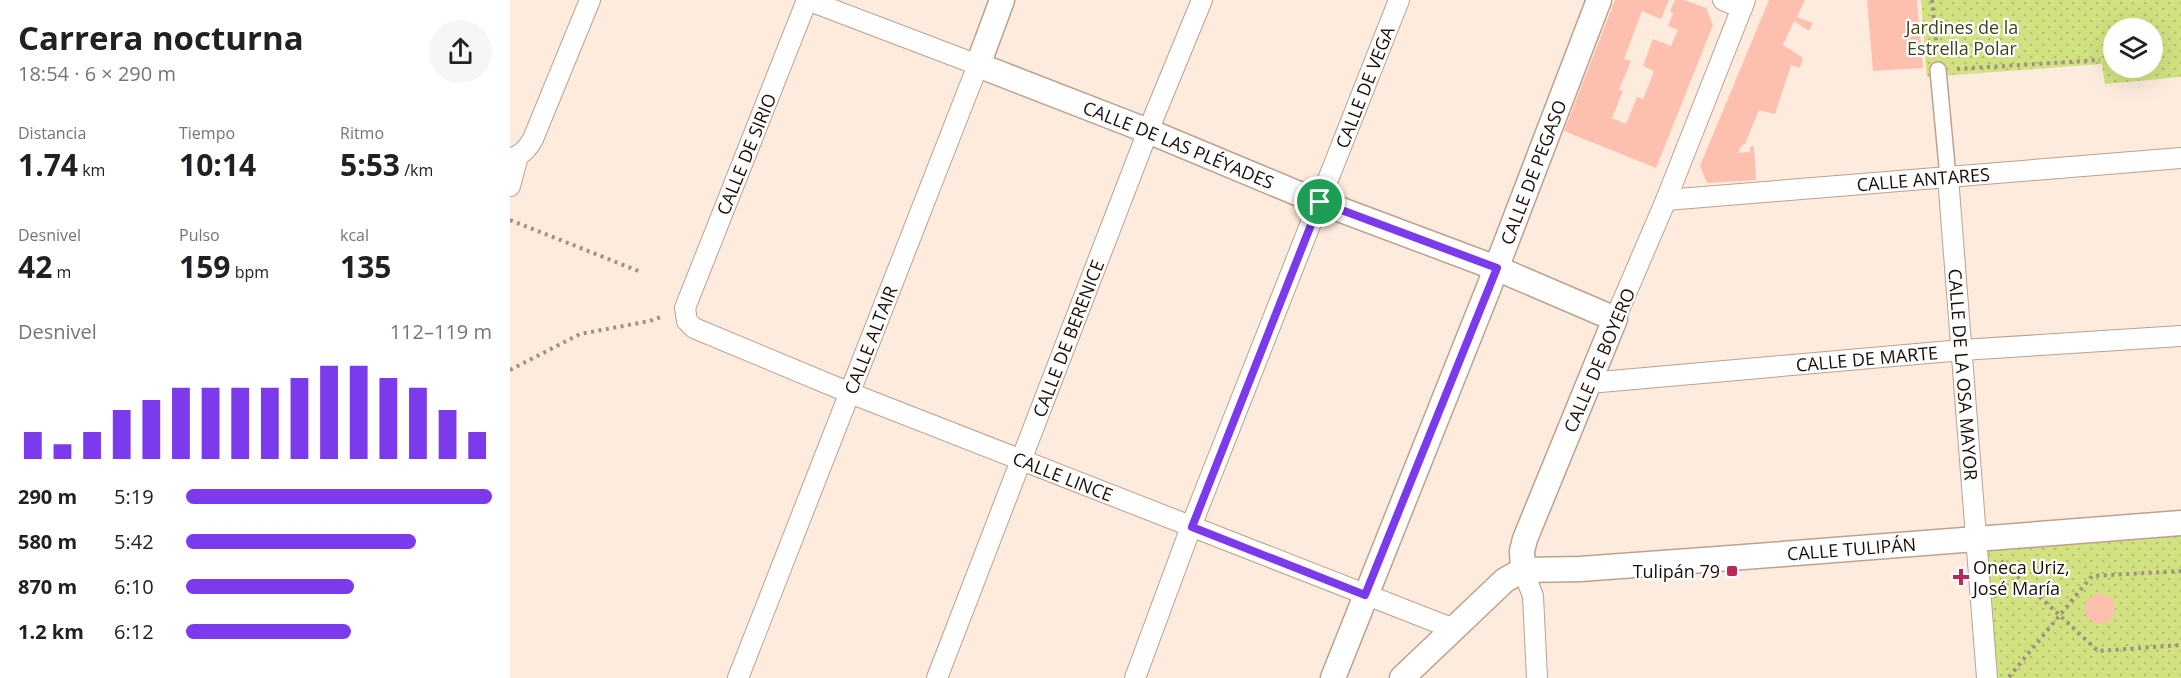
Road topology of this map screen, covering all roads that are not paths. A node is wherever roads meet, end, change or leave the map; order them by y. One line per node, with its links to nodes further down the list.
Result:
1 (590, 0): 11 (street)
2 (807, 0): 8 (street, CALLE DE LAS PLÉYADES); 18 (street, CALLE DE SIRIO)
3 (1002, 0): 8 (street, CALLE ALTAIR)
4 (1202, 0): 10 (street, CALLE DE BERENICE)
5 (1399, 0): 16 (street, CALLE DE VEGA)
6 (1599, 0): 17 (street, CALLE DE PEGASO)
7 (1736, 2): 15 (street, CALLE DE BOYERO)
8 (978, 64): 10 (street, CALLE DE LAS PLÉYADES); 23 (street, CALLE ALTAIR)
9 (1938, 70): 13 (street, CALLE DE LA OSA MAYOR)
10 (1148, 131): 16 (street, CALLE DE LAS PLÉYADES); 24 (street, CALLE DE BERENICE)
11 (514, 157): 14 (street)
12 (2181, 158): 13 (street, CALLE ANTARES)
13 (1948, 177): 15 (street, CALLE ANTARES); 21 (street, CALLE DE LA OSA MAYOR)
14 (510, 186)
15 (1666, 200): 19 (street, CALLE DE BOYERO)
16 (1320, 202): 17 (street, CALLE DE LAS PLÉYADES); 26 (street, CALLE DE VEGA)
17 (1497, 268): 19 (street, CALLE DE LAS PLÉYADES); 29 (street, CALLE DE PEGASO)
18 (685, 308): 23 (street, CALLE LINCE)
19 (1615, 319): 22 (street, CALLE DE BOYERO)
20 (2181, 336): 21 (street, CALLE DE MARTE)
21 (1962, 350): 22 (street, CALLE DE MARTE); 27 (street, CALLE DE LA OSA MAYOR)
22 (1589, 383): 28 (street, CALLE DE BOYERO)
23 (850, 393): 24 (street, CALLE LINCE); 31 (street, CALLE ALTAIR)
24 (1023, 460): 26 (street, CALLE LINCE); 32 (street, CALLE DE BERENICE)
25 (2181, 523): 27 (street, CALLE TULIPÁN)
26 (1192, 527): 29 (street, CALLE LINCE); 33 (street, CALLE DE VEGA)
27 (1976, 538): 28 (street, CALLE TULIPÁN); 37 (street, CALLE DE LA OSA MAYOR)
28 (1523, 570): 30 (street); 36 (street)
29 (1365, 595): 30 (street, CALLE LINCE); 34 (street, CALLE DE PEGASO)
30 (1454, 629): 35 (street)
31 (738, 678)
32 (937, 678)
33 (1135, 678)
34 (1333, 678)
35 (1402, 678)
36 (1537, 678)
37 (1987, 678)

